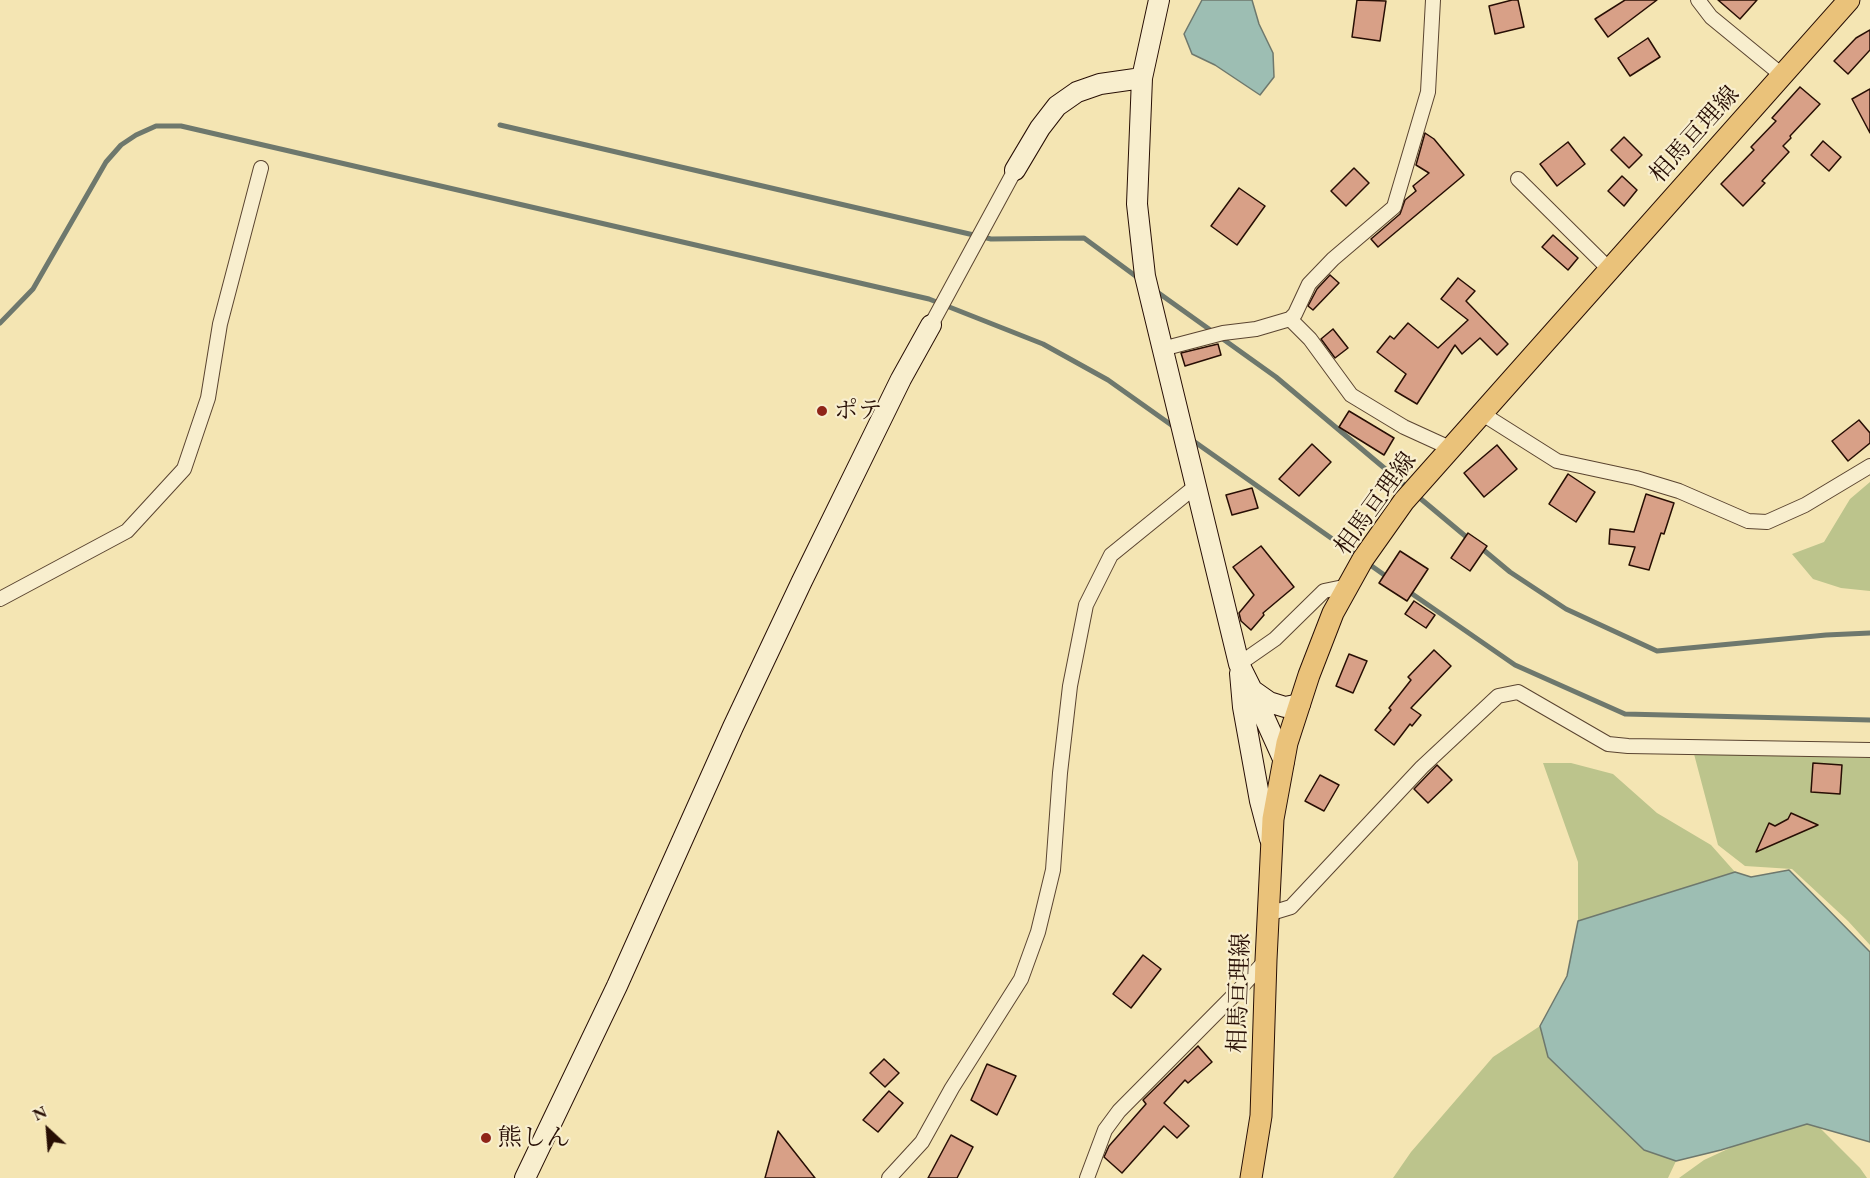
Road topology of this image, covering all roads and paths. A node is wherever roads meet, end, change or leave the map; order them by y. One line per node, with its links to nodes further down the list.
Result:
1 (1159, 0): 6 (street)
2 (1433, 0): 11 (street)
3 (1698, 0): 5 (street)
4 (1849, 0): 5 (main road, 相馬亘理線)
5 (1783, 76): 10 (main road, 相馬亘理線)
6 (1142, 78): 8 (street); 13 (street)
7 (261, 168): 19 (street)
8 (1015, 170): 12 (street)
9 (1518, 179): 10 (street)
10 (1610, 269): 14 (main road, 相馬亘理線)
11 (1290, 319): 13 (street); 15 (street)
12 (931, 325): 28 (street)
13 (1162, 349): 17 (street)
14 (1481, 413): 15 (main road, 相馬亘理線); 16 (street)
15 (1450, 448): 18 (main road, 相馬亘理線)
16 (1870, 466)
17 (1196, 486): 20 (street); 29 (street)
18 (1348, 586): 20 (street); 22 (main road, 相馬亘理線)
19 (0, 599)
20 (1239, 664): 21 (street); 25 (street)
21 (1252, 690): 22 (street); 24 (street)
22 (1300, 704): 24 (main road, 相馬亘理線)
23 (1870, 750): 26 (street)
24 (1284, 761): 25 (main road, 相馬亘理線)
25 (1272, 844): 26 (main road, 相馬亘理線)
26 (1269, 914): 27 (main road, 相馬亘理線)
27 (1266, 960): 30 (street); 31 (main road, 相馬亘理線)
28 (525, 1178)
29 (889, 1178)
30 (1087, 1178)
31 (1251, 1178)

